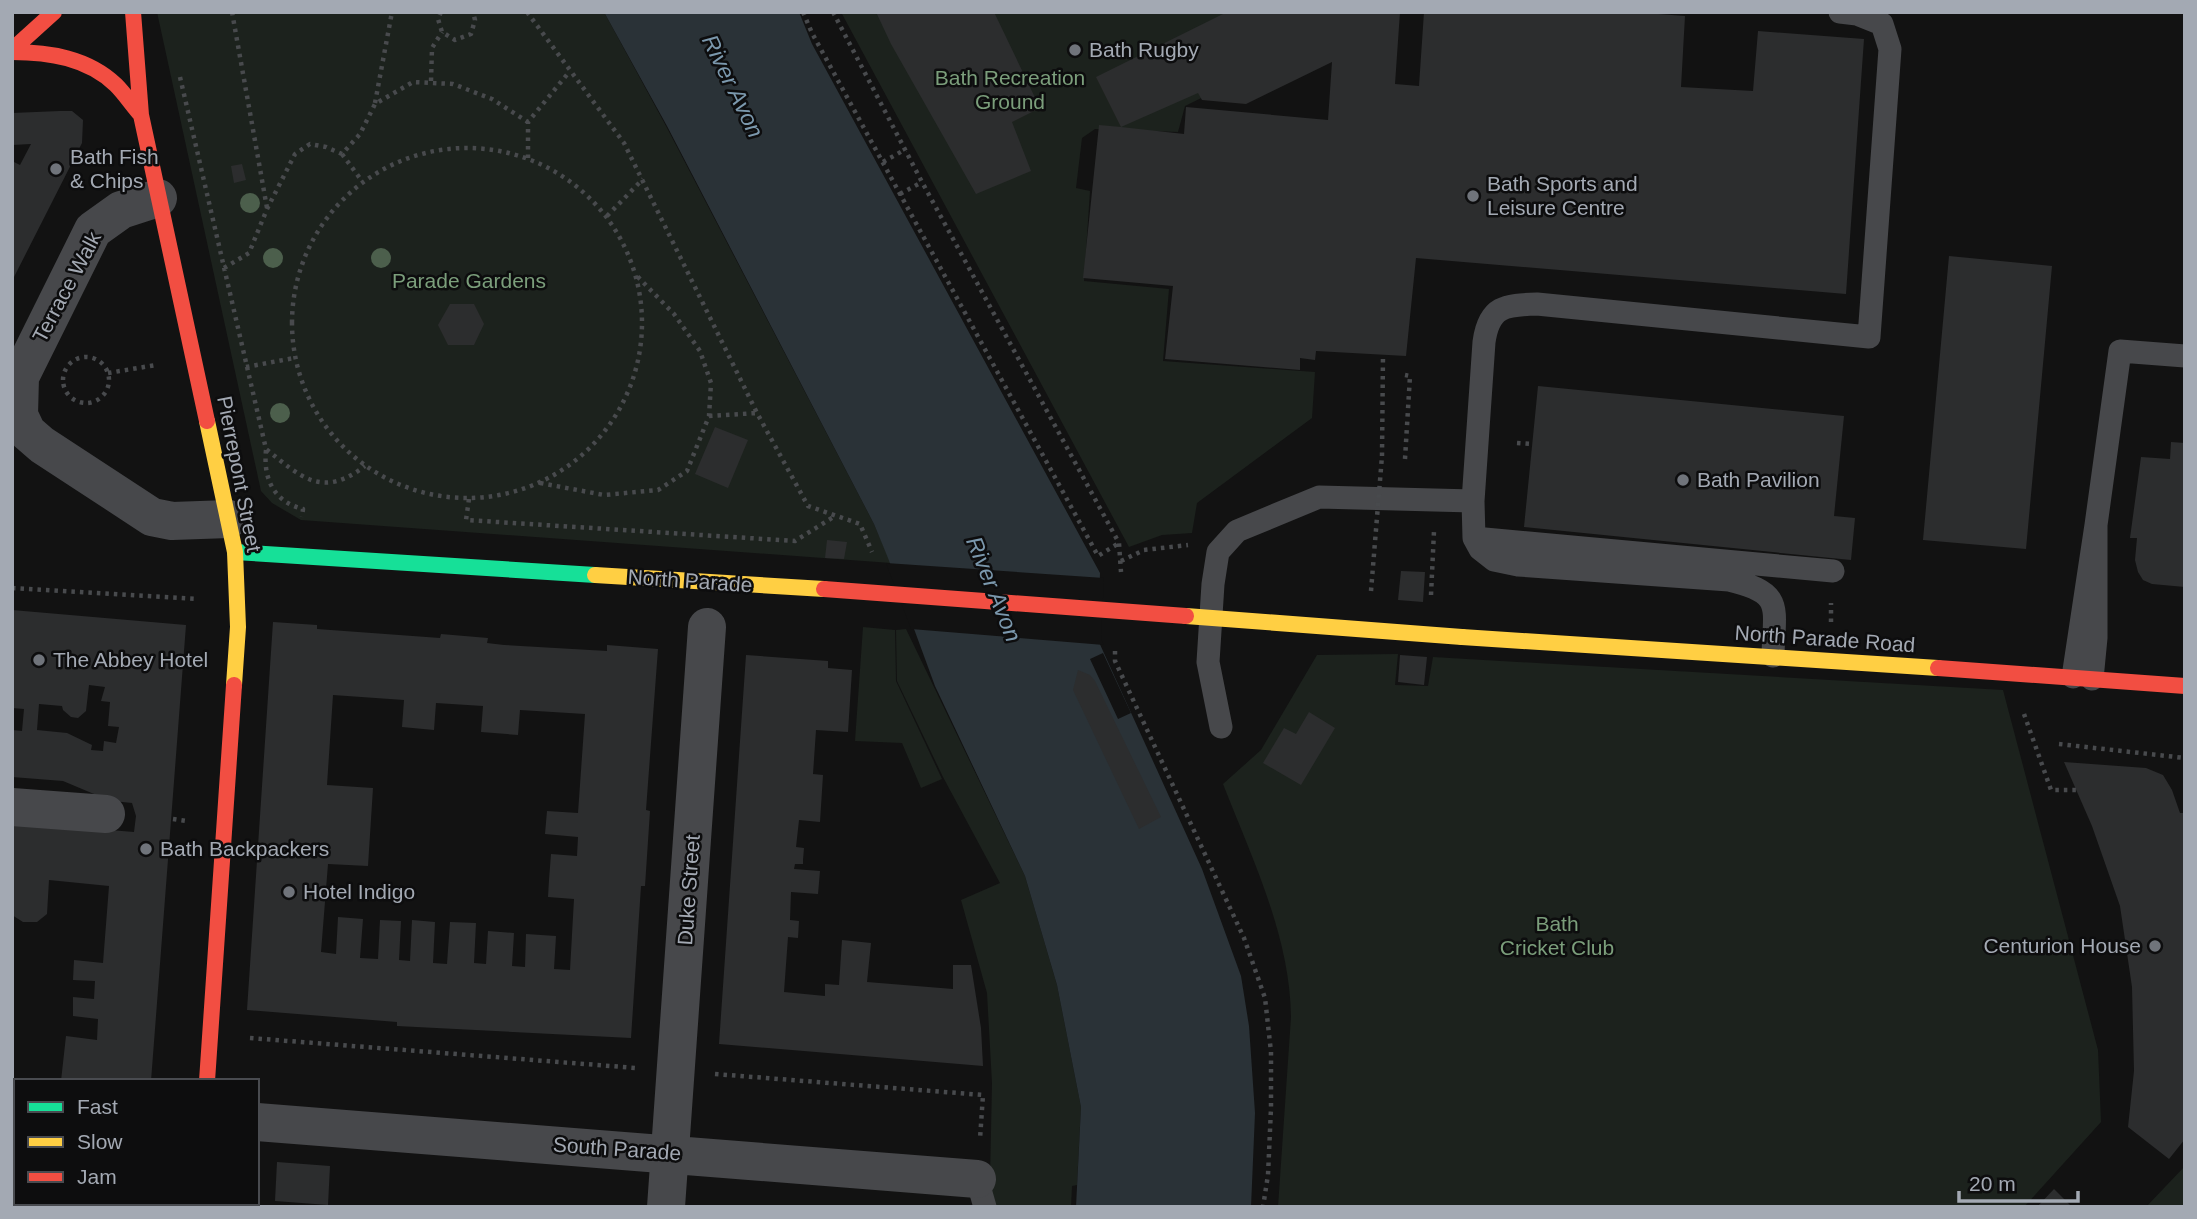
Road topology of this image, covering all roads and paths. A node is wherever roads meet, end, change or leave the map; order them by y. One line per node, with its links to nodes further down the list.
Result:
1 (54, 12): 12 (street)
2 (133, 12): 17 (street)
3 (232, 12): 28 (path)
4 (393, 12): 16 (path)
5 (441, 12): 11 (path)
6 (473, 12): 11 (path)
7 (527, 12): 14 (path)
8 (803, 12): 22 (path)
9 (833, 12): 19 (path)
10 (1840, 12): 50 (lane)
11 (442, 32): 15 (path)
12 (12, 51): 17 (street, Pierrepont Street)
13 (178, 66): 30 (path)
14 (570, 71): 18 (path); 23 (path)
15 (431, 81): 16 (path); 18 (path)
16 (375, 104): 20 (path)
17 (141, 115): 27 (street, Pierrepont Street)
18 (528, 122): 21 (path)
19 (906, 149): 22 (path); 25 (path)
20 (342, 153): 24 (path); 28 (path)
21 (528, 158): 24 (path); 29 (path)
22 (883, 162): 26 (path)
23 (643, 179): 29 (path); 40 (path)
24 (362, 182): 34 (path)
25 (922, 182): 26 (path); 55 (path)
26 (900, 194): 55 (path)
27 (159, 198): 39 (street, Terrace Walk); 53 (street, Pierrepont Street)
28 (267, 209): 30 (path)
29 (607, 216): 31 (path)
30 (224, 268): 36 (path)
31 (636, 275): 41 (path); 48 (path)
32 (1383, 355): 67 (path, bridge)
33 (2185, 356): 75 (lane)
34 (294, 358): 36 (path); 47 (path)
35 (158, 365): 37 (path)
36 (246, 367): 45 (path)
37 (108, 373): 37 (path)
38 (1405, 375): 46 (path)
39 (15, 387): 44 (street, Terrace Walk)
40 (757, 413): 41 (path); 52 (path)
41 (709, 416): 48 (path)
42 (1517, 443): 43 (path)
43 (1532, 444)
44 (42, 445): 53 (street, North Parade)
45 (266, 449): 47 (path); 51 (path)
46 (1405, 460)
47 (365, 466): 49 (path)
48 (539, 483): 49 (path)
49 (469, 499): 52 (path)
50 (1474, 501): 54 (lane); 77 (lane)
51 (303, 509)
52 (835, 516): 57 (path)
53 (232, 536): 69 (street, North Parade, bridge); 85 (street, Pierrepont Street)
54 (1474, 538): 62 (lane); 73 (lane)
55 (1119, 543): 58 (path)
56 (1179, 547): 58 (path)
57 (872, 552)
58 (1121, 561): 59 (path)
59 (1121, 568): 60 (path); 63 (path)
60 (1132, 569)
61 (1433, 570): 65 (path)
62 (1833, 570)
63 (1120, 581)
64 (12, 588): 66 (path)
65 (1430, 597)
66 (202, 599)
67 (1371, 600)
68 (1831, 601): 70 (path)
69 (1144, 613): 73 (street, North Parade Road, bridge)
70 (1831, 624)
71 (707, 627): 84 (street, Duke Street)
72 (1115, 647): 90 (path)
73 (1773, 656): 74 (street, North Parade Road)
74 (2010, 673): 75 (street, North Parade Road); 80 (path)
75 (2082, 678): 76 (street, North Parade Road)
76 (2185, 686)
77 (1221, 727)
78 (2059, 744): 79 (path)
79 (2185, 758)
80 (2076, 790)
81 (12, 807): 82 (street)
82 (106, 814)
83 (239, 1037): 84 (path)
84 (676, 1071): 87 (street, Duke Street); 88 (path)
85 (207, 1079)
86 (259, 1122): 87 (street, South Parade)
87 (670, 1153): 88 (street, South Parade); 89 (street, Duke Street)
88 (981, 1193)
89 (666, 1207)
90 (1263, 1207)

